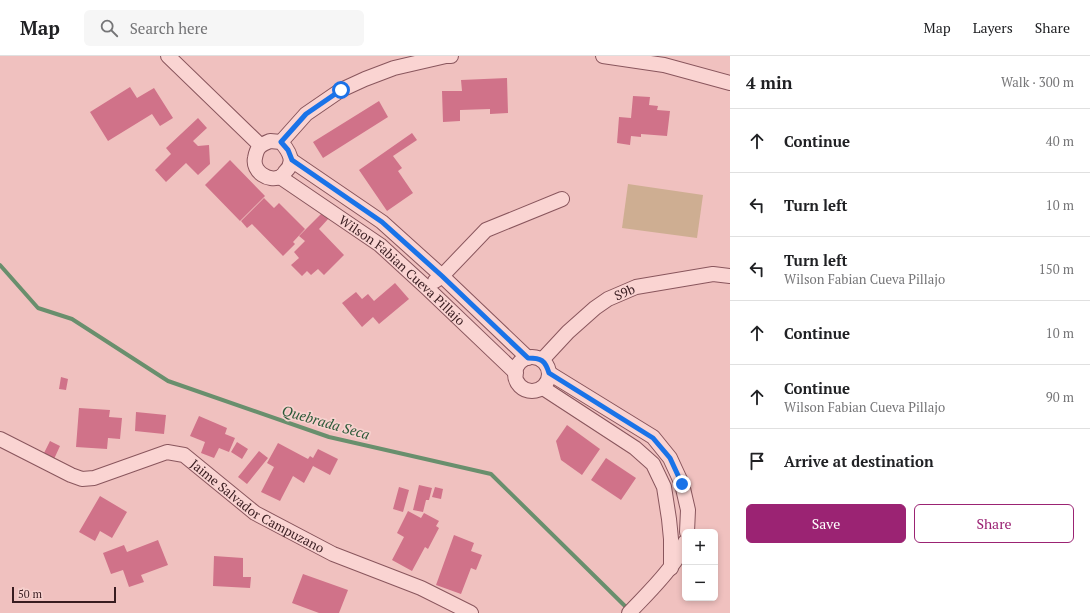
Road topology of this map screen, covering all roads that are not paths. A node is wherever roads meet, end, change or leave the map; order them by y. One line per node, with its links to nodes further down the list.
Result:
1 (168, 56): 6 (street)
2 (451, 56): 5 (street)
3 (603, 56): 4 (street)
4 (730, 83)
5 (281, 142): 6 (street); 7 (street)
6 (260, 145): 8 (street)
7 (292, 160): 8 (street); 10 (street, Wilson Fabian Cueva Pillajo)
8 (280, 177): 12 (street, Wilson Fabian Cueva Pillajo)
9 (562, 199): 10 (street)
10 (442, 276): 12 (street); 13 (street, Wilson Fabian Cueva Pillajo)
11 (730, 276): 14 (street, S9b)
12 (427, 288): 15 (street, Wilson Fabian Cueva Pillajo)
13 (528, 358): 14 (street); 15 (street)
14 (542, 360): 16 (street)
15 (516, 373): 17 (street)
16 (549, 373): 17 (street); 19 (street)
17 (542, 388): 21 (street)
18 (0, 439): 22 (street, Jaime Salvador Campuzano)
19 (687, 529)
20 (682, 551): 21 (street)
21 (671, 568): 23 (street)
22 (472, 613)
23 (629, 613)

